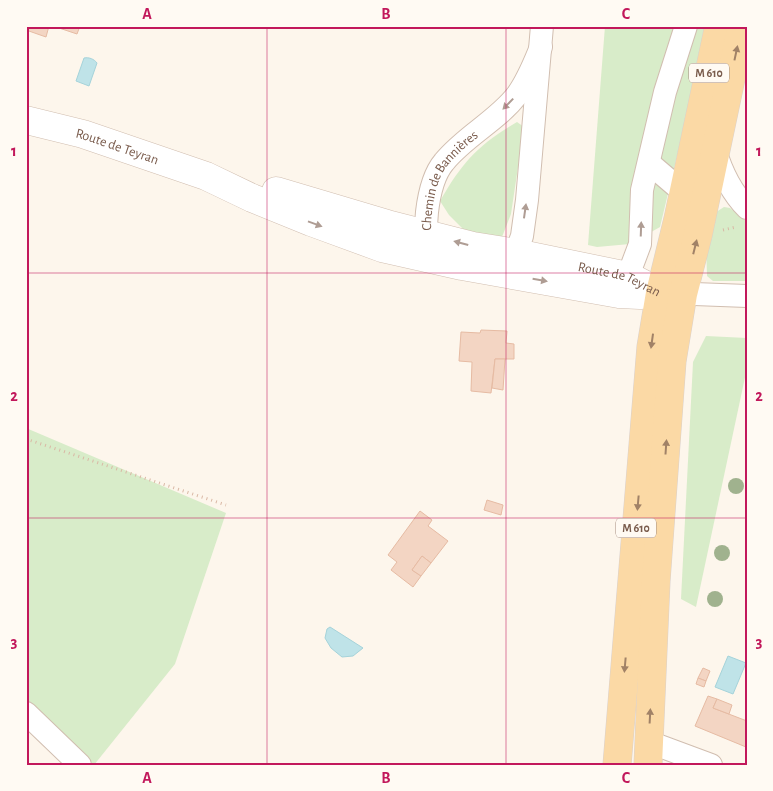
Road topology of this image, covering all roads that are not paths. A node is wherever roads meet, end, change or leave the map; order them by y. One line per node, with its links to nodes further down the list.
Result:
1 (686, 26): 7 (street)
2 (719, 26): 9 (main road, M 610)
3 (742, 26): 6 (main road, M 610, one-way to 3)
4 (541, 37): 11 (street, Chemin de Bannières, one-way to 11); 12 (street, Chemin de Bannières, one-way to 4)
5 (26, 120): 8 (street, Route de Teyran)
6 (715, 150): 10 (street); 15 (main road, M 610, one-way to 6)
7 (649, 164): 9 (street); 14 (street, one-way to 7)
8 (206, 176): 11 (street, Route de Teyran); 13 (street, Route de Teyran, one-way to 13)
9 (684, 192): 15 (main road, M 610)
10 (747, 208)
11 (426, 234): 12 (street, Route de Teyran, one-way to 11); 13 (street, Chemin de Bannières)
12 (516, 253): 13 (street, Chemin de Bannières); 14 (street, Route de Teyran)
13 (462, 266): 15 (street, Route de Teyran, one-way to 15)
14 (628, 276): 15 (street, Route de Teyran)
15 (672, 293): 16 (street); 18 (main road, M 610, one-way to 15); 20 (main road, M 610, one-way to 20)
16 (747, 296)
17 (26, 713): 19 (street)
18 (649, 754): 21 (street)
19 (80, 765)
20 (617, 765)
21 (711, 765)

